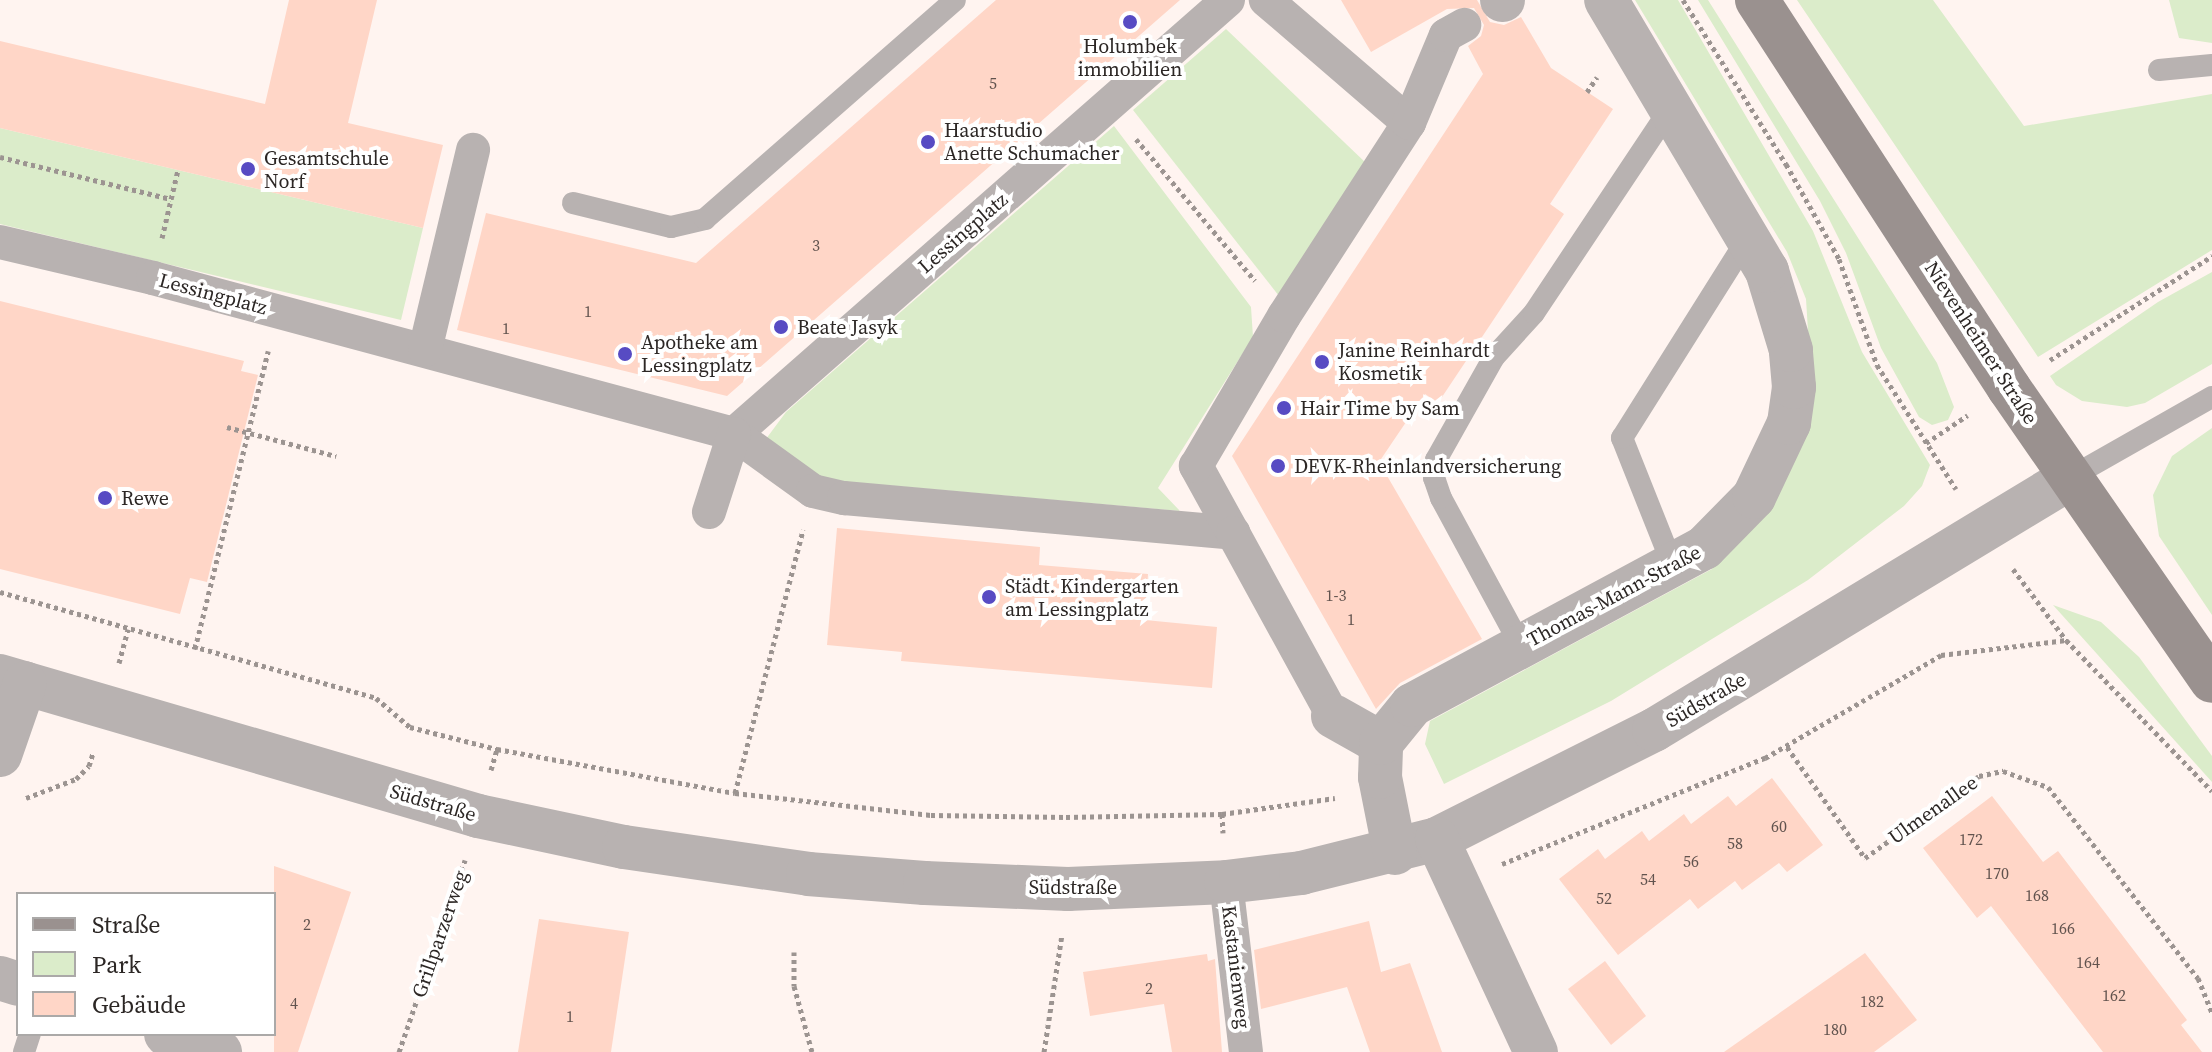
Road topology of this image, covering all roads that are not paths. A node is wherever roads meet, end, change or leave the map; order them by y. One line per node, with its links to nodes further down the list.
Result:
1 (955, 0): 12 (lane)
2 (1228, 0): 17 (street, Lessingplatz)
3 (1266, 0): 10 (street)
4 (1606, 0): 9 (street, Thomas-Mann-Straße)
5 (1757, 0): 18 (main road, Nievenheimer Straße)
6 (1464, 25): 10 (street)
7 (2212, 65): 8 (lane)
8 (2159, 70)
9 (1672, 106): 13 (street, Thomas-Mann-Straße); 22 (lane)
10 (1409, 123): 20 (street)
11 (473, 150): 15 (street)
12 (573, 203)
13 (1748, 238): 21 (lane); 21 (street, Thomas-Mann-Straße)
14 (0, 242): 15 (street, Lessingplatz)
15 (425, 350): 17 (street, Lessingplatz)
16 (2212, 397): 18 (lane)
17 (734, 434): 19 (street); 20 (street, Lessingplatz)
18 (2071, 477): 24 (main road, Nievenheimer Straße); 28 (street, Südstraße)
19 (709, 512)
20 (1233, 533): 25 (street)
21 (1673, 566): 22 (street, Thomas-Mann-Straße)
22 (1521, 646): 27 (street, Thomas-Mann-Straße)
23 (12, 680): 26 (street); 30 (street, Südstraße)
24 (2212, 681)
25 (1333, 716): 27 (street)
26 (0, 755)
27 (1380, 760): 29 (street)
28 (1437, 839): 29 (street, Südstraße); 34 (street)
29 (1395, 853): 30 (street, Südstraße)
30 (1226, 882): 33 (street, Kastanienweg)
31 (172, 1036): 32 (street)
32 (220, 1052)
33 (1246, 1052)
34 (1536, 1052)

